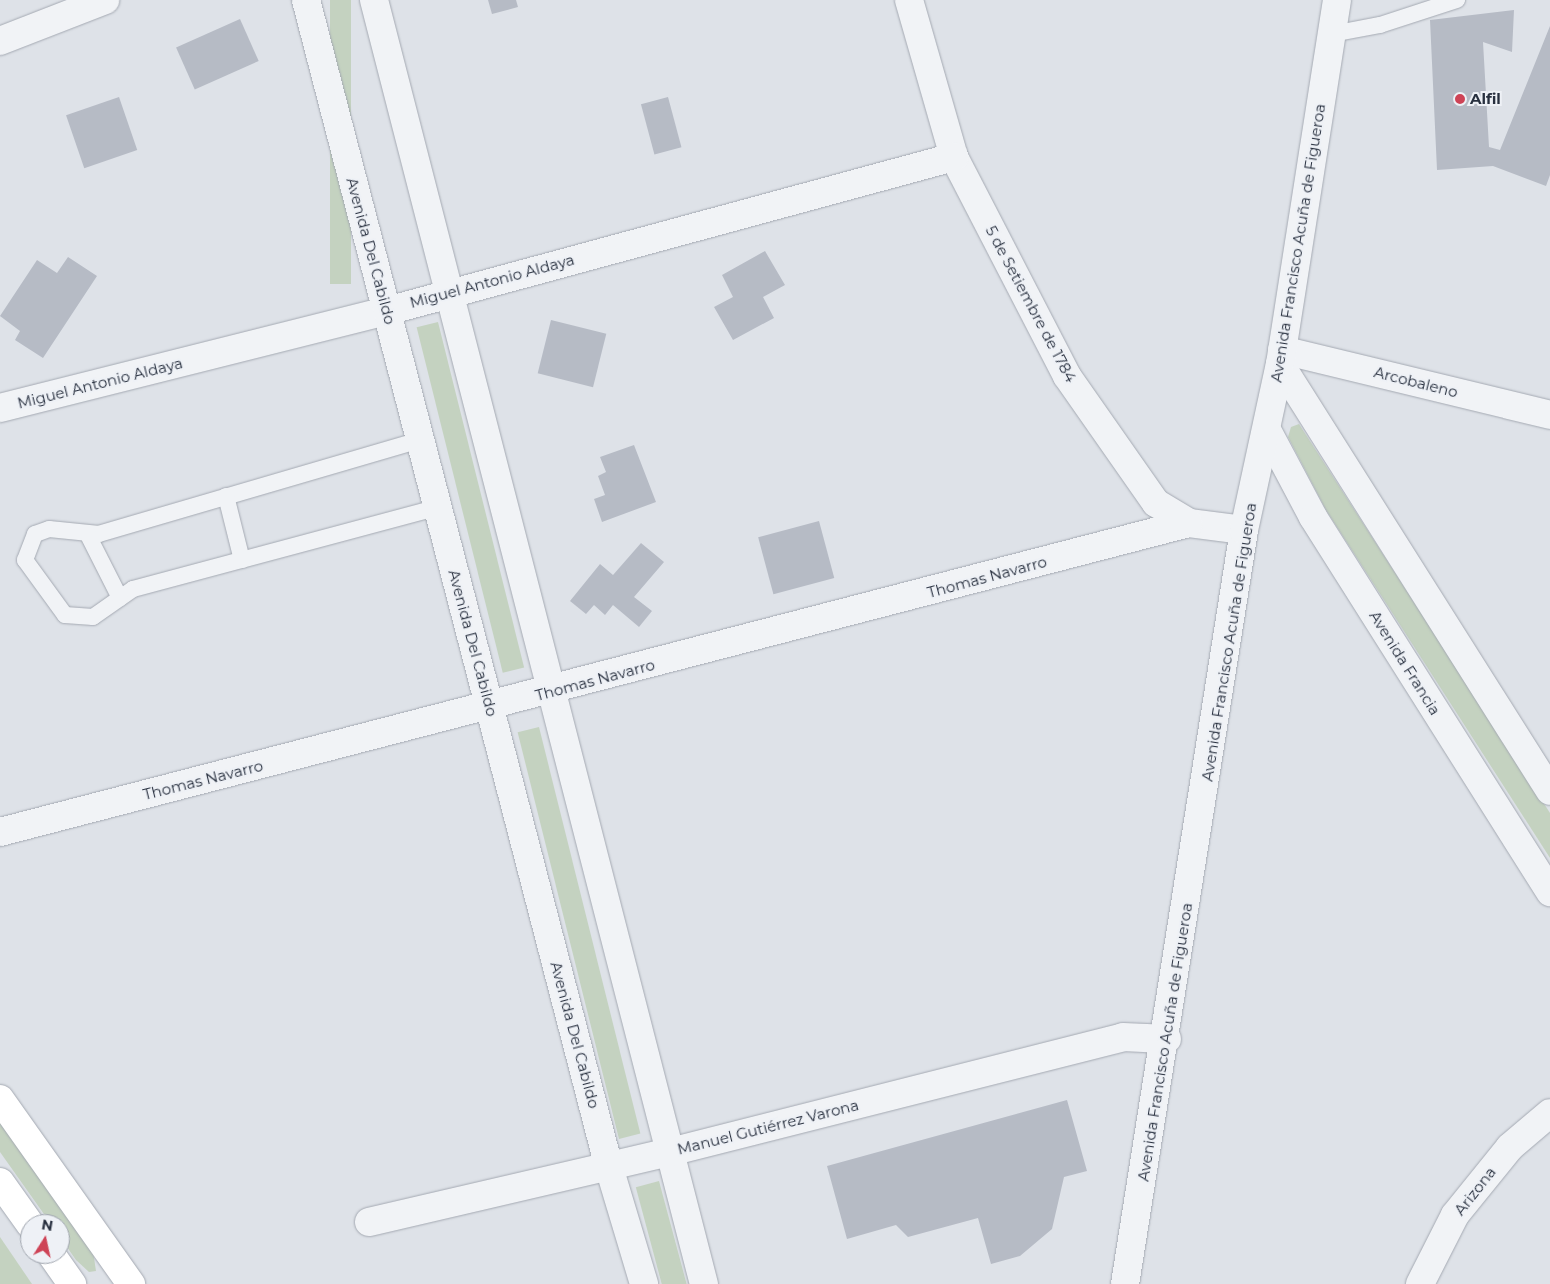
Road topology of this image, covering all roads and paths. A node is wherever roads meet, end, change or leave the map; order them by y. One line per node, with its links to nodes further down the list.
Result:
1 (105, 0): 8 (street)
2 (306, 0): 11 (street, Avenida Del Cabildo)
3 (374, 0): 10 (street)
4 (909, 0): 9 (street, 5 de Setiembre de 1784)
5 (1337, 0): 7 (street, Avenida Francisco Acuña de Figueroa)
6 (1456, 0): 7 (lane)
7 (1332, 34): 12 (street, Avenida Francisco Acuña de Figueroa)
8 (0, 40)
9 (954, 158): 10 (street, Miguel Antonio Aldaya); 19 (street, 5 de Setiembre de 1784)
10 (449, 292): 11 (street, Miguel Antonio Aldaya); 24 (street)
11 (387, 311): 13 (street, Miguel Antonio Aldaya); 16 (street, Avenida Del Cabildo)
12 (1281, 357): 14 (street, Arcobaleno); 15 (street, Avenida Francisco Acuña de Figueroa); 26 (street)
13 (0, 408)
14 (1550, 415)
15 (1267, 430): 20 (street, Avenida Francisco Acuña de Figueroa); 28 (street, Avenida Francia)
16 (420, 440): 17 (lane); 18 (street, Avenida Del Cabildo)
17 (226, 496): 21 (lane); 22 (lane)
18 (438, 506): 22 (lane); 25 (street, Avenida Del Cabildo)
19 (1189, 523): 20 (street, 5 de Setiembre de 1784); 24 (street, Thomas Navarro)
20 (1244, 530): 29 (street, Avenida Francisco Acuña de Figueroa)
21 (86, 533): 23 (lane); 23 (lane)
22 (242, 560): 23 (lane)
23 (120, 598)
24 (552, 692): 25 (street, Thomas Navarro); 32 (street)
25 (490, 706): 27 (street, Thomas Navarro); 33 (street, Avenida Del Cabildo)
26 (1550, 791)
27 (0, 832)
28 (1550, 892)
29 (1167, 1039): 32 (street, Manuel Gutiérrez Varona); 42 (street, Avenida Francisco Acuña de Figueroa)
30 (0, 1099): 39 (main road)
31 (1550, 1112): 43 (street, Arizona)
32 (670, 1152): 33 (street, Manuel Gutiérrez Varona); 41 (street)
33 (609, 1167): 36 (street, Manuel Gutiérrez Varona); 40 (street, Avenida Del Cabildo)
34 (0, 1182): 35 (main road)
35 (23, 1214)
36 (369, 1222)
37 (58, 1264): 38 (main road)
38 (72, 1284)
39 (130, 1284)
40 (644, 1284)
41 (704, 1284)
42 (1125, 1284)
43 (1420, 1284)

